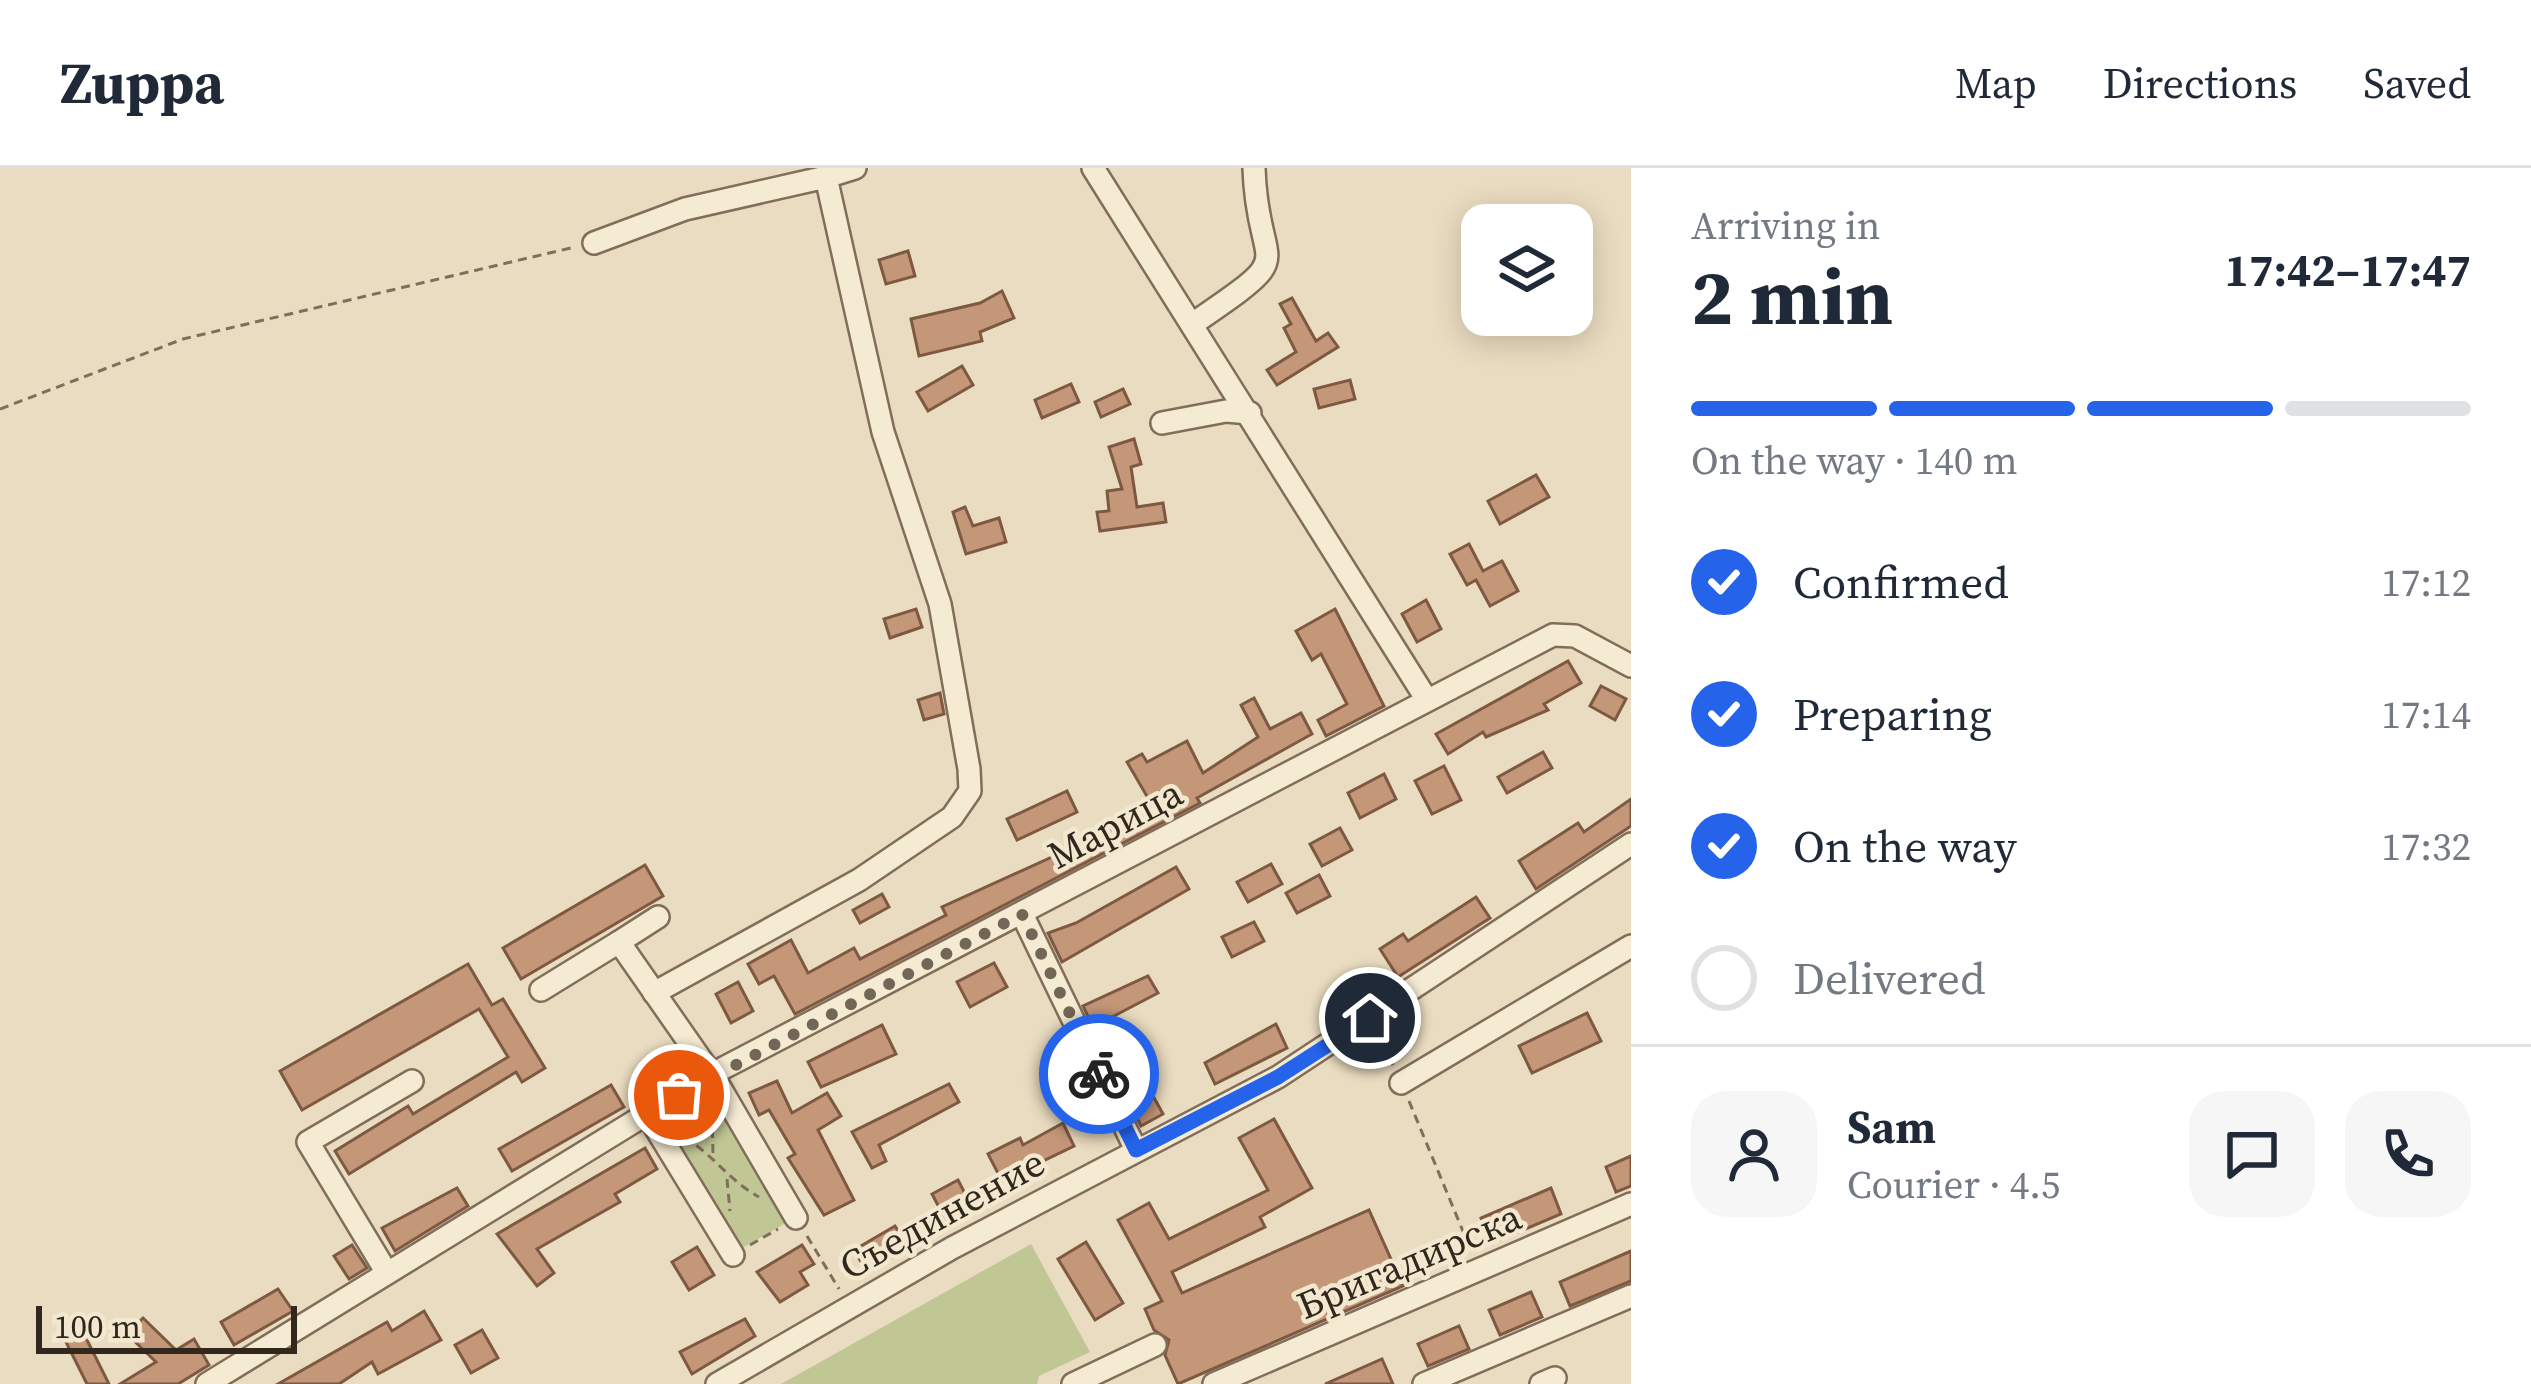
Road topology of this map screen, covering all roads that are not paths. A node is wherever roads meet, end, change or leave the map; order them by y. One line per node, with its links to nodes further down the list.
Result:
1 (855, 168): 4 (street)
2 (1093, 168): 6 (street)
3 (1254, 168): 6 (street)
4 (826, 177): 5 (street); 17 (street)
5 (594, 243)
6 (1194, 323): 7 (street)
7 (1250, 413): 8 (street); 10 (street)
8 (1162, 423)
9 (1631, 666): 10 (street, Марица)
10 (1426, 700): 12 (street, Марица)
11 (1631, 844): 22 (street, Съединение)
12 (1022, 914): 18 (street, Марица); 22 (street)
13 (658, 917): 14 (street)
14 (619, 942): 16 (street); 17 (street)
15 (1631, 946): 20 (street)
16 (541, 990)
17 (654, 993): 18 (street)
18 (710, 1075): 21 (street, Марица); 24 (street)
19 (412, 1082): 26 (street)
20 (1401, 1083)
21 (647, 1114): 25 (street); 26 (street, Марица)
22 (1136, 1150): 31 (street, Съединение)
23 (1631, 1204): 29 (street, Бригадирска)
24 (796, 1218)
25 (734, 1255)
26 (387, 1274): 30 (street, Марица)
27 (1631, 1296): 33 (street)
28 (1155, 1345): 32 (street)
29 (1222, 1382)
30 (206, 1384)
31 (717, 1384)
32 (1073, 1384)
33 (1424, 1384)

